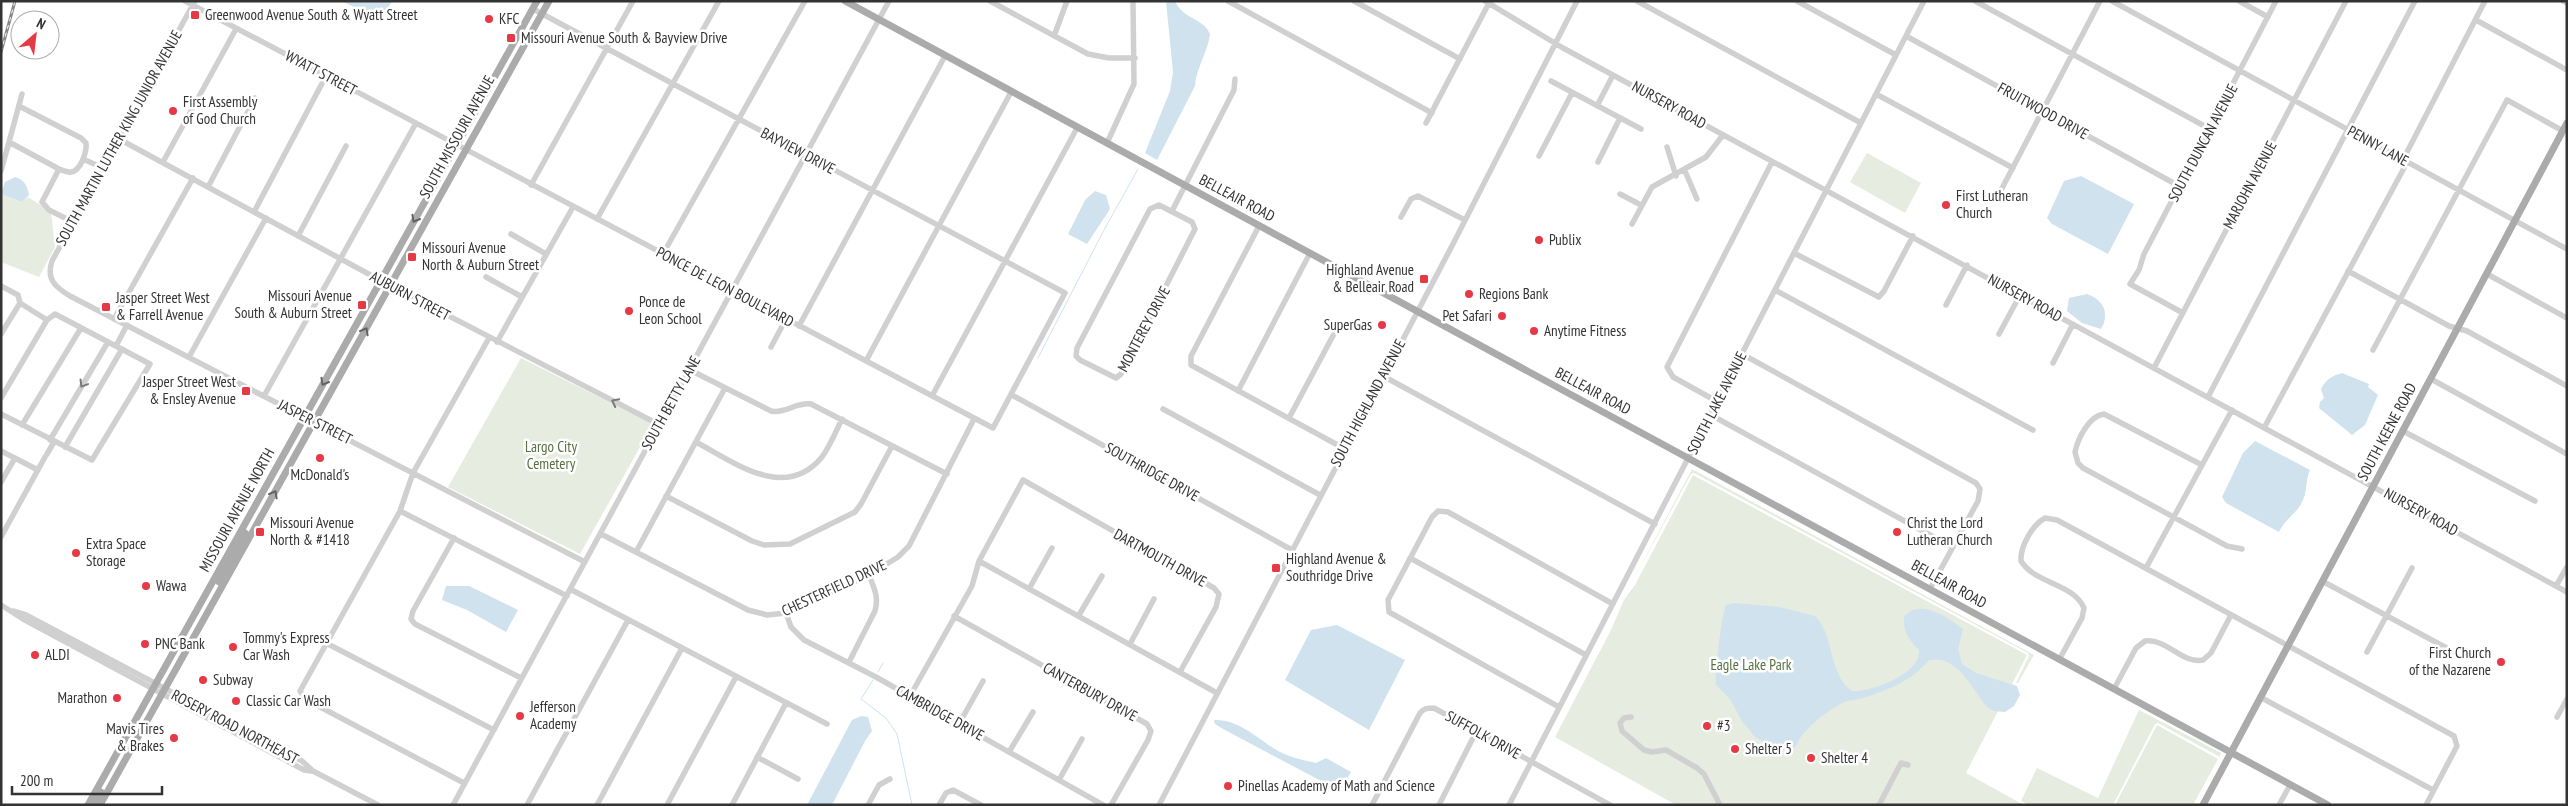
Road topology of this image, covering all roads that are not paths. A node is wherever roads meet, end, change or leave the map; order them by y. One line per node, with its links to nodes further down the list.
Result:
1 (185, 1): 28 (street, WYATT STREET)
2 (537, 1): 30 (main road, SOUTH MISSOURI AVENUE)
3 (548, 1): 31 (main road, SOUTH MISSOURI AVENUE)
4 (633, 1): 39 (street)
5 (719, 1): 51 (street)
6 (805, 1): 63 (street)
7 (846, 1): 33 (main road, BELLEAIR ROAD)
8 (888, 1): 33 (street, SOUTH BETTY LANE)
9 (990, 1): 36 (street)
10 (1067, 1): 36 (street)
11 (1133, 1): 43 (street)
12 (1354, 1): 44 (street)
13 (1577, 1): 38 (street, SOUTH HIGHLAND AVENUE)
14 (1637, 1): 66 (street)
15 (1797, 1): 41 (street)
16 (1924, 1): 37 (street, SOUTH LAKE AVENUE)
17 (1975, 1): 40 (street)
18 (2100, 1): 40 (street)
19 (2112, 1): 46 (street, PENNY LANE)
20 (2239, 1): 32 (street)
21 (2276, 1): 32 (street, SOUTH DUNCAN AVENUE)
22 (2346, 1): 57 (street, MARJOHN AVENUE)
23 (2415, 1): 71 (street)
24 (2485, 1): 34 (street)
25 (2563, 1): 29 (street)
26 (1231, 2): 61 (street)
27 (1487, 2): 38 (street, NURSERY ROAD); 44 (street)
28 (194, 3): 35 (street, WYATT STREET); 74 (street, SOUTH MARTIN LUTHER KING JUNIOR AVENUE)
29 (2567, 4)
30 (532, 9): 31 (street, BAYVIEW DRIVE); 77 (main road, SOUTH MISSOURI AVENUE)
31 (542, 14): 39 (street, BAYVIEW DRIVE); 80 (main road, SOUTH MISSOURI AVENUE)
32 (2268, 17): 46 (street, SOUTH DUNCAN AVENUE)
33 (879, 20): 42 (main road, BELLEAIR ROAD); 81 (street, SOUTH BETTY LANE)
34 (2476, 20): 45 (street); 84 (street)
35 (236, 29): 48 (street, WYATT STREET); 85 (street)
36 (1054, 36): 43 (street)
37 (1906, 36): 41 (street, SOUTH LAKE AVENUE); 60 (street, FRUITWOOD DRIVE)
38 (1556, 42): 47 (street, NURSERY ROAD); 112 (street, SOUTH HIGHLAND AVENUE)
39 (607, 49): 51 (street, BAYVIEW DRIVE); 95 (street)
40 (2072, 54): 60 (street); 70 (street)
41 (1896, 55): 55 (street, SOUTH LAKE AVENUE)
42 (946, 56): 52 (main road, BELLEAIR ROAD); 101 (street)
43 (1135, 58): 76 (street)
44 (1460, 59): 61 (street)
45 (2567, 70)
46 (2240, 71): 57 (street, PENNY LANE); 70 (street, SOUTH DUNCAN AVENUE)
47 (1613, 75): 59 (street); 73 (street, NURSERY ROAD)
48 (326, 76): 64 (street, WYATT STREET); 108 (street)
49 (1235, 78): 96 (street)
50 (1550, 82): 53 (street)
51 (672, 84): 63 (street, BAYVIEW DRIVE); 111 (street)
52 (1012, 92): 68 (main road, BELLEAIR ROAD); 117 (street)
53 (1572, 93): 59 (street); 82 (street)
54 (22, 94): 58 (street)
55 (1876, 94): 66 (street, SOUTH LAKE AVENUE); 89 (street)
56 (255, 98): 98 (street)
57 (2294, 101): 71 (street, PENNY LANE); 144 (street, MARJOHN AVENUE)
58 (19, 106): 75 (street); 83 (street)
59 (1597, 106): 62 (street)
60 (2042, 111): 89 (street); 97 (street, FRUITWOOD DRIVE)
61 (1432, 113): 65 (street)
62 (1620, 118): 69 (street); 86 (street)
63 (738, 120): 81 (street, BAYVIEW DRIVE); 125 (street)
64 (416, 123): 77 (street, WYATT STREET); 126 (street)
65 (1426, 123)
66 (1861, 123): 99 (street, SOUTH LAKE AVENUE)
67 (2567, 123): 72 (main road, SOUTH KEENE ROAD)
68 (1078, 128): 76 (main road, BELLEAIR ROAD); 127 (street)
69 (1641, 129)
70 (2210, 129): 97 (street, SOUTH DUNCAN AVENUE)
71 (2349, 130): 84 (street, PENNY LANE); 178 (street)
72 (2563, 131): 100 (street); 113 (main road, SOUTH KEENE ROAD)
73 (1723, 135): 87 (street, NURSERY ROAD); 92 (street)
74 (119, 139): 85 (street, AUBURN STREET); 88 (street, SOUTH MARTIN LUTHER KING JUNIOR AVENUE)
75 (9, 142): 90 (street); 91 (street)
76 (1106, 143): 96 (main road, BELLEAIR ROAD)
77 (457, 144): 80 (street, PONCE DE LEON BOULEVARD); 133 (main road, SOUTH MISSOURI AVENUE, one-way to 133)
78 (346, 146): 119 (street)
79 (1667, 147): 93 (street)
80 (466, 150): 95 (street, PONCE DE LEON BOULEVARD); 134 (main road, SOUTH MISSOURI AVENUE)
81 (806, 155): 101 (street, BAYVIEW DRIVE); 137 (street, SOUTH BETTY LANE)
82 (1539, 156)
83 (83, 158): 88 (street); 90 (street)
84 (2404, 161): 100 (street, PENNY LANE); 129 (street)
85 (164, 162): 94 (street, AUBURN STREET)
86 (1598, 162)
87 (1772, 162): 99 (street, NURSERY ROAD); 180 (street)
88 (103, 168): 114 (street, SOUTH MARTIN LUTHER KING JUNIOR AVENUE)
89 (2013, 168): 103 (street)
90 (59, 169): 114 (street)
91 (1, 171)
92 (1685, 171): 93 (street); 104 (street)
93 (1676, 176): 105 (street)
94 (193, 178): 98 (street, AUBURN STREET); 146 (street)
95 (531, 185): 106 (street, PONCE DE LEON BOULEVARD)
96 (1185, 186): 107 (street); 116 (main road, BELLEAIR ROAD)
97 (2179, 186): 144 (street, SOUTH DUNCAN AVENUE)
98 (208, 187): 108 (street, AUBURN STREET)
99 (1827, 190): 120 (street, NURSERY ROAD); 123 (street, SOUTH LAKE AVENUE)
100 (2459, 190): 113 (street, PENNY LANE); 140 (street)
101 (873, 191): 117 (street, BAYVIEW DRIVE); 151 (street)
102 (1620, 194): 105 (street)
103 (1999, 194)
104 (1696, 199)
105 (1642, 205): 115 (street)
106 (573, 207): 111 (street, PONCE DE LEON BOULEVARD); 124 (street)
107 (1172, 211): 107 (street, MONTEREY DRIVE)
108 (254, 212): 110 (street, AUBURN STREET)
109 (1401, 217): 112 (street)
110 (266, 218): 119 (street, AUBURN STREET); 165 (street)
111 (597, 219): 125 (street, PONCE DE LEON BOULEVARD)
112 (1465, 220): 143 (street, SOUTH HIGHLAND AVENUE)
113 (2515, 221): 121 (street, PENNY LANE); 130 (main road, SOUTH KEENE ROAD)
114 (73, 222): 131 (street, SOUTH MARTIN LUTHER KING JUNIOR AVENUE)
115 (1632, 224)
116 (1259, 226): 122 (main road, BELLEAIR ROAD); 174 (street)
117 (938, 227): 127 (street, BAYVIEW DRIVE); 166 (street)
118 (511, 234): 124 (street)
119 (298, 236): 126 (street, AUBURN STREET)
120 (1913, 236): 123 (street); 128 (street, NURSERY ROAD)
121 (2567, 250)
122 (1310, 253): 143 (main road, BELLEAIR ROAD); 174 (street)
123 (1794, 253): 136 (street, SOUTH LAKE AVENUE)
124 (546, 254): 139 (street)
125 (663, 254): 137 (street, PONCE DE LEON BOULEVARD)
126 (340, 259): 133 (street, AUBURN STREET); 176 (street)
127 (1005, 262): 175 (street, BAYVIEW DRIVE); 177 (street)
128 (1966, 266): 138 (street, NURSERY ROAD); 142 (street)
129 (2348, 271): 140 (street); 192 (street)
130 (2487, 274): 145 (street); 153 (main road, SOUTH KEENE ROAD)
131 (50, 277): 146 (street, JASPER STREET)
132 (486, 277): 139 (street)
133 (380, 280): 134 (street, AUBURN STREET); 185 (main road, MISSOURI AVENUE NORTH, one-way to 185)
134 (389, 285): 157 (street, AUBURN STREET); 189 (main road, MISSOURI AVENUE NORTH, one-way to 134)
135 (1, 286): 141 (street)
136 (1775, 290): 164 (street, SOUTH LAKE AVENUE); 193 (street)
137 (732, 291): 147 (street, PONCE DE LEON BOULEVARD); 169 (street, SOUTH BETTY LANE)
138 (2020, 294): 149 (street, NURSERY ROAD); 156 (street)
139 (522, 297): 159 (street)
140 (2401, 300): 153 (street); 163 (street)
141 (20, 303): 148 (street); 155 (street)
142 (1946, 305)
143 (1417, 311): 170 (street, SOUTH HIGHLAND AVENUE); 202 (main road, BELLEAIR ROAD)
144 (2183, 313): 168 (street, MARJOHN AVENUE)
145 (2567, 318)
146 (114, 319): 150 (street, JASPER STREET)
147 (786, 319): 151 (street, PONCE DE LEON BOULEVARD); 161 (street)
148 (47, 320): 152 (street); 179 (street)
149 (2073, 324): 167 (street); 168 (street, NURSERY ROAD)
150 (127, 326): 160 (street); 165 (street, JASPER STREET)
151 (799, 326): 166 (street, PONCE DE LEON BOULEVARD)
152 (81, 328): 158 (street); 191 (street)
153 (2458, 329): 171 (main road, SOUTH KEENE ROAD); 172 (street)
154 (1335, 332): 186 (street)
155 (1, 334)
156 (1999, 334)
157 (489, 338): 159 (street, AUBURN STREET); 206 (street)
158 (108, 342): 160 (street); 195 (street, one-way to 195)
159 (497, 342): 190 (street, AUBURN STREET, one-way to 159)
160 (116, 346): 162 (street)
161 (771, 347)
162 (122, 350): 198 (street); 198 (street)
163 (2373, 350)
164 (1742, 354): 180 (street, SOUTH LAKE AVENUE); 220 (street)
165 (189, 357): 176 (street, JASPER STREET)
166 (866, 361): 177 (street, PONCE DE LEON BOULEVARD)
167 (2053, 363)
168 (2154, 368): 178 (street, NURSERY ROAD)
169 (690, 370): 173 (street); 190 (street, SOUTH BETTY LANE)
170 (1383, 376): 199 (street, SOUTH HIGHLAND AVENUE); 216 (street)
171 (2431, 379): 194 (main road, SOUTH KEENE ROAD); 201 (street)
172 (2567, 386)
173 (725, 388): 187 (street); 196 (street)
174 (1238, 391): 186 (street)
175 (1012, 395): 188 (street, PONCE DE LEON BOULEVARD); 223 (street, SOUTHRIDGE DRIVE)
176 (264, 396): 185 (street, JASPER STREET)
177 (932, 396): 188 (street, PONCE DE LEON BOULEVARD)
178 (2208, 397): 182 (street, NURSERY ROAD)
179 (1, 398)
180 (1718, 402): 184 (street, SOUTH LAKE AVENUE)
181 (1163, 409): 210 (street)
182 (2232, 410): 192 (street, NURSERY ROAD); 204 (street)
183 (1, 414): 191 (street)
184 (1710, 415): 202 (street, SOUTH LAKE AVENUE); 220 (street)
185 (305, 417): 189 (street, JASPER STREET); 213 (main road, MISSOURI AVENUE NORTH)
186 (1289, 418): 199 (street)
187 (842, 419): 196 (street); 197 (street)
188 (974, 419): 207 (street, CHESTERFIELD DRIVE)
189 (314, 422): 206 (street, JASPER STREET); 227 (main road, MISSOURI AVENUE NORTH, one-way to 189)
190 (658, 424): 217 (street, SOUTH BETTY LANE)
191 (22, 425): 195 (street)
192 (2264, 428): 209 (street, NURSERY ROAD)
193 (2033, 430)
194 (2403, 430): 209 (main road, SOUTH KEENE ROAD); 212 (street)
195 (52, 441): 198 (street); 205 (street)
196 (696, 442): 211 (street)
197 (892, 446): 207 (street); 211 (street)
198 (65, 447)
199 (1345, 449): 210 (street, SOUTH HIGHLAND AVENUE)
200 (1, 450): 203 (street)
201 (2567, 454)
202 (1688, 457): 216 (street, SOUTH LAKE AVENUE); 239 (main road, BELLEAIR ROAD)
203 (15, 458): 205 (street); 208 (street)
204 (2202, 465): 215 (street); 215 (street)
205 (38, 470): 218 (street)
206 (413, 473): 214 (street); 229 (street, JASPER STREET)
207 (947, 474): 233 (street, CHESTERFIELD DRIVE)
208 (1, 482)
209 (2374, 486): 235 (main road, SOUTH KEENE ROAD); 236 (street, NURSERY ROAD)
210 (1320, 495): 223 (street, SOUTH HIGHLAND AVENUE)
211 (666, 496): 225 (street)
212 (2535, 502)
213 (255, 507): 224 (main road, MISSOURI AVENUE NORTH); 227 (main road)
214 (400, 511): 219 (street); 254 (street)
215 (2174, 517): 222 (street); 231 (street)
216 (1655, 524): 243 (street, SOUTH LAKE AVENUE)
217 (601, 534): 225 (street, CHESTERFIELD DRIVE); 229 (street, SOUTH BETTY LANE)
218 (1, 537)
219 (454, 538): 241 (street); 266 (street)
220 (1952, 547): 239 (street)
221 (1052, 548): 238 (street)
222 (2242, 549)
223 (1292, 550): 271 (street, SOUTH HIGHLAND AVENUE)
224 (230, 551): 245 (main road); 268 (main road, MISSOURI AVENUE NORTH)
225 (636, 552): 247 (street, CHESTERFIELD DRIVE)
226 (1410, 558): 243 (street); 261 (street); 276 (street)
227 (236, 561): 245 (main road, MISSOURI AVENUE NORTH)
228 (979, 561): 238 (street); 250 (street); 264 (street, DARTMOUTH DRIVE)
229 (586, 562): 237 (street, SOUTH BETTY LANE)
230 (2567, 567): 236 (street)
231 (2146, 568): 249 (street); 262 (street)
232 (2412, 568): 251 (street)
233 (869, 575): 247 (street, CHESTERFIELD DRIVE); 263 (street)
234 (1102, 576): 248 (street)
235 (2322, 581): 251 (street); 256 (main road, SOUTH KEENE ROAD)
236 (2556, 586): 240 (street, NURSERY ROAD)
237 (570, 589): 241 (street, SOUTH BETTY LANE); 252 (street)
238 (1029, 589): 248 (street)
239 (1930, 589): 262 (main road, BELLEAIR ROAD)
240 (2567, 592)
241 (567, 596): 266 (street, SOUTH BETTY LANE)
242 (1154, 598): 255 (street)
243 (1613, 604): 261 (street, SOUTH LAKE AVENUE)
244 (1, 606): 246 (street)
245 (209, 610): 270 (main road, MISSOURI AVENUE NORTH)
246 (13, 611): 253 (street); 260 (street)
247 (786, 613): 263 (street, CAMBRIDGE DRIVE)
248 (1080, 615): 255 (street)
249 (2231, 615): 256 (street); 269 (street)
250 (954, 616): 272 (street); 310 (street, CANTERBURY DRIVE)
251 (2387, 616): 258 (street); 259 (street)
252 (628, 620): 257 (street); 302 (street)
253 (67, 643): 260 (street); 268 (street)
254 (326, 643): 282 (street); 294 (street)
255 (1130, 644): 264 (street)
256 (2288, 646): 273 (main road, SOUTH KEENE ROAD); 296 (street)
257 (682, 648): 265 (street); 303 (street)
258 (2367, 652)
259 (2456, 653)
260 (98, 654): 268 (street)
261 (1586, 655): 276 (street, SOUTH LAKE AVENUE)
262 (2059, 660): 269 (main road, BELLEAIR ROAD)
263 (849, 662): 272 (street, CAMBRIDGE DRIVE)
264 (1180, 672): 271 (street)
265 (736, 677): 275 (street); 304 (street)
266 (521, 678): 282 (street, SOUTH BETTY LANE)
267 (983, 681): 281 (street)
268 (154, 687): 270 (street, ROSERY ROAD NORTHEAST); 292 (main road, MISSOURI AVENUE NORTH)
269 (2114, 689): 286 (main road, BELLEAIR ROAD)
270 (163, 692): 297 (street, ROSERY ROAD NORTHEAST); 300 (main road, MISSOURI AVENUE NORTH)
271 (1217, 693): 311 (street, SOUTH HIGHLAND AVENUE)
272 (910, 696): 281 (street, CAMBRIDGE DRIVE)
273 (2260, 697): 286 (main road, SOUTH KEENE ROAD); 296 (street)
274 (2567, 698): 279 (street)
275 (786, 703): 280 (street); 287 (street)
276 (1559, 707): 288 (street, SOUTH LAKE AVENUE)
277 (1033, 712): 285 (street)
278 (1631, 717): 316 (street)
279 (2557, 718)
280 (827, 724)
281 (959, 724): 285 (street, CAMBRIDGE DRIVE)
282 (494, 730): 294 (street, SOUTH BETTY LANE)
283 (1476, 732): 288 (street, SUFFOLK DRIVE); 312 (street, SUFFOLK DRIVE); 313 (street)
284 (1082, 739): 293 (street)
285 (1010, 752): 293 (street, CAMBRIDGE DRIVE)
286 (2230, 753): 295 (main road, BELLEAIR ROAD); 318 (main road, SOUTH KEENE ROAD)
287 (758, 757): 290 (street); 305 (street)
288 (1531, 761): 314 (street, SOUTH LAKE AVENUE); 315 (street, SUFFOLK DRIVE)
289 (1908, 765): 317 (street)
290 (798, 779)
291 (890, 779): 306 (street)
292 (102, 780): 298 (main road, MISSOURI AVENUE NORTH); 299 (main road)
293 (1059, 780): 309 (street, CAMBRIDGE DRIVE)
294 (464, 783): 301 (street, SOUTH BETTY LANE)
295 (2290, 785): 319 (street); 320 (main road, BELLEAIR ROAD)
296 (2434, 790): 321 (street)
297 (375, 804)
298 (88, 805)
299 (94, 805)
300 (100, 805)
301 (453, 805)
302 (527, 805)
303 (597, 805)
304 (667, 805)
305 (732, 805)
306 (868, 805)
307 (938, 805): 308 (street)
308 (982, 805)
309 (1103, 805)
310 (1111, 805)
311 (1159, 805)
312 (1372, 805)
313 (1439, 805)
314 (1509, 805)
315 (1610, 805)
316 (1720, 805)
317 (1879, 805)
318 (2203, 805)
319 (2279, 805)
320 (2328, 805)
321 (2426, 805)

